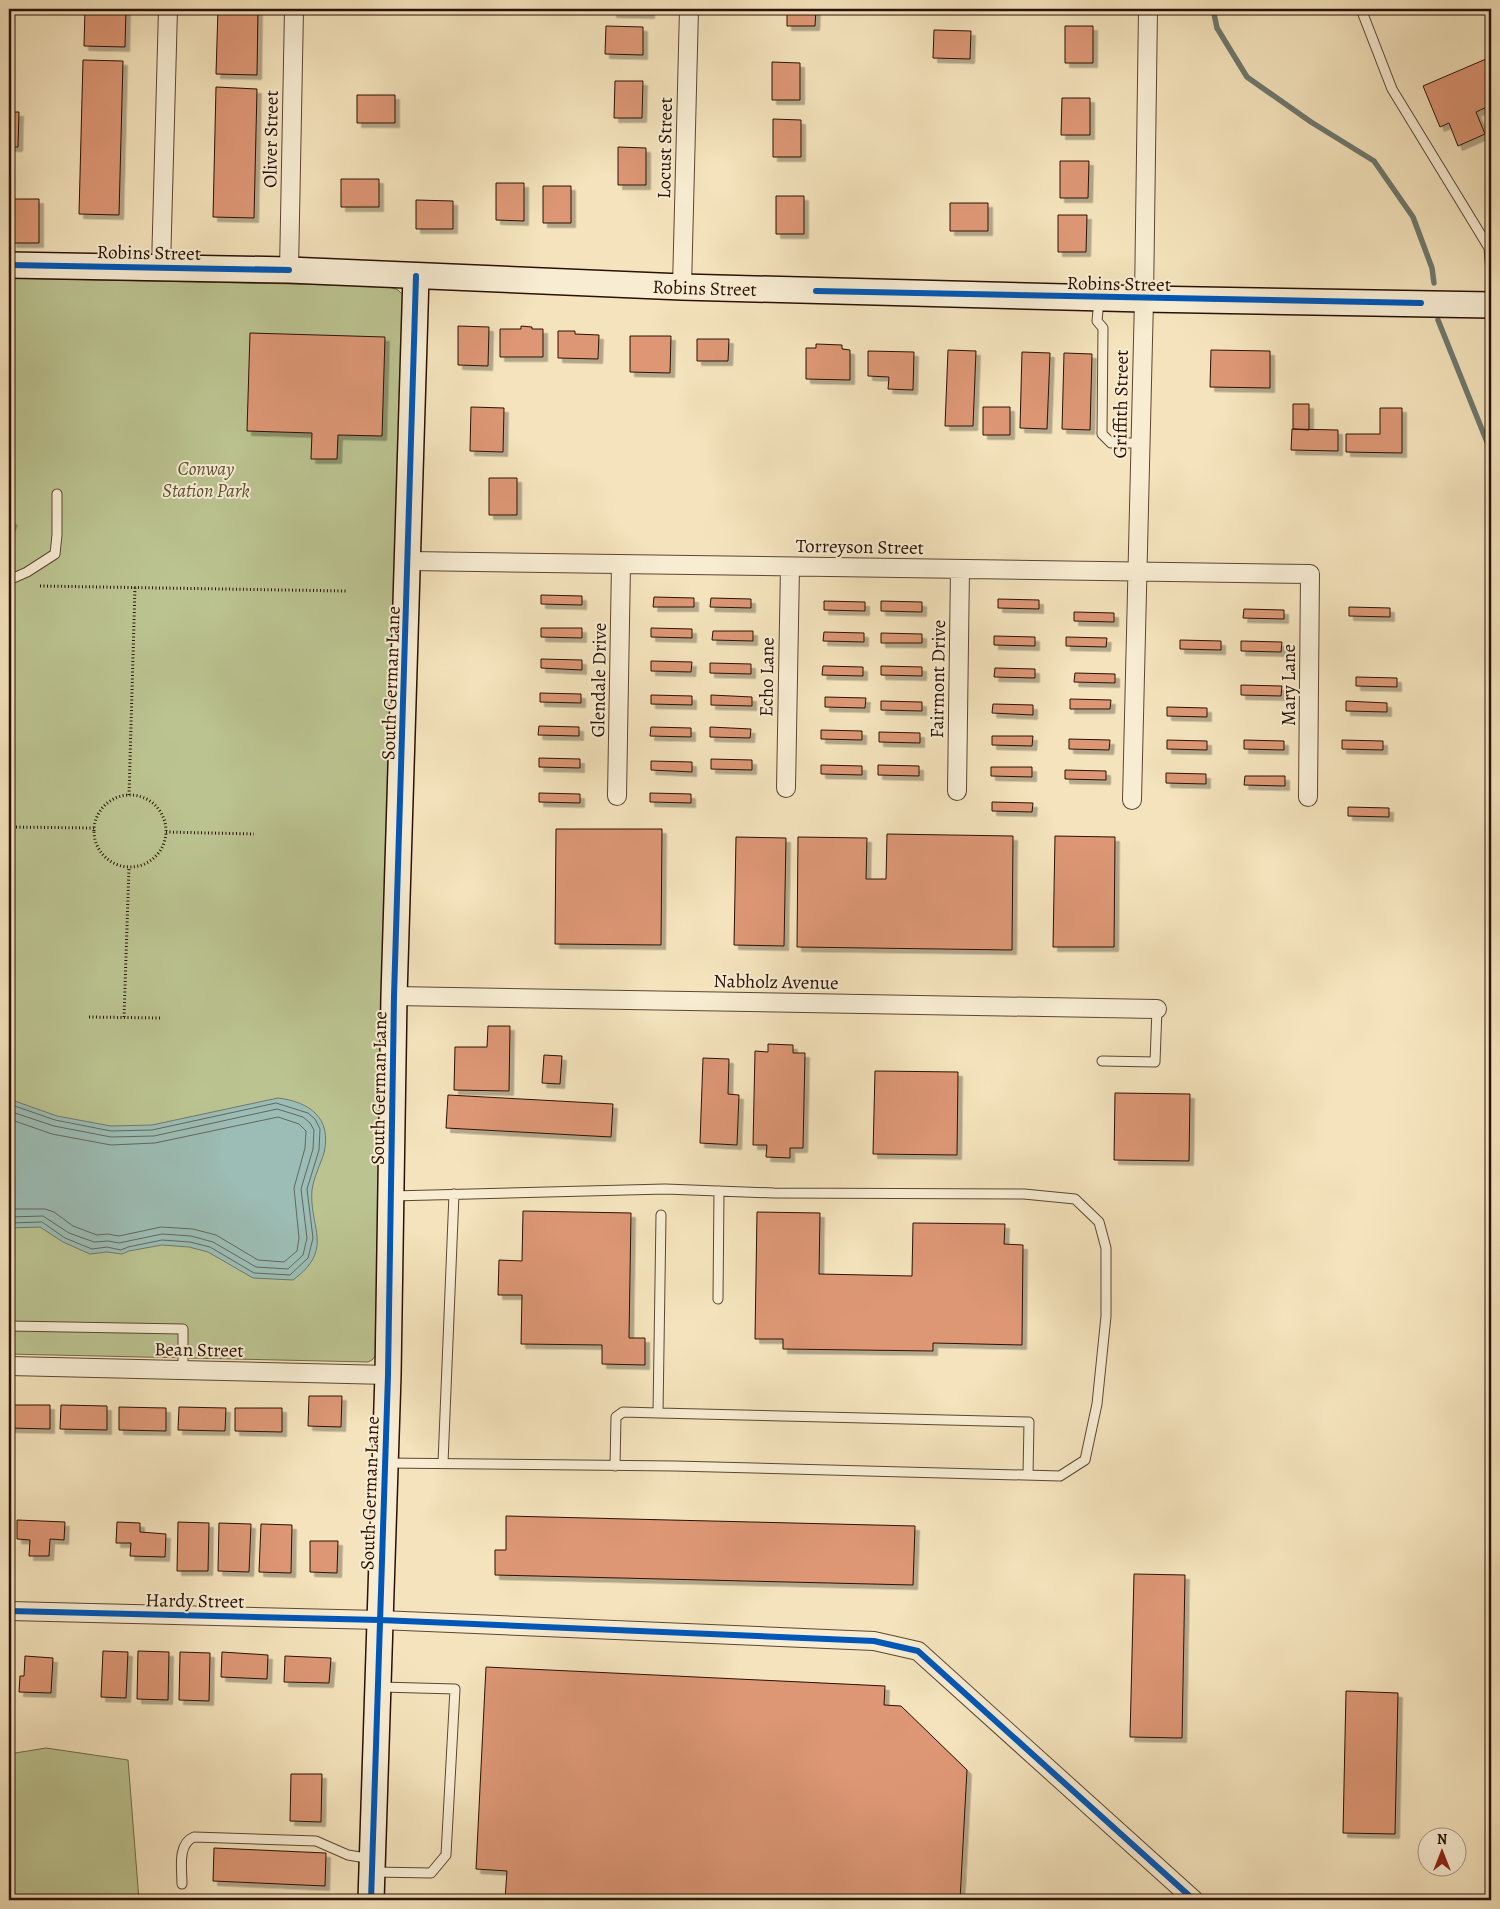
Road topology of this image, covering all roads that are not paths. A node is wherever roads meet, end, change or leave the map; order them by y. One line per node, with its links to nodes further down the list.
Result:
1 (168, 9): 7 (street)
2 (294, 9): 8 (street, Oliver Street)
3 (689, 9): 11 (street, Locust Street)
4 (1148, 9): 13 (street, Griffith Street)
5 (1361, 9): 9 (lane)
6 (9, 265): 7 (street, Robins Street)
7 (161, 267): 8 (street, Robins Street)
8 (289, 270): 10 (street, Robins Street)
9 (1491, 272)
10 (416, 276): 11 (street, Robins Street); 17 (street, South German Lane)
11 (682, 287): 12 (street, Robins Street)
12 (1099, 298): 13 (street, Robins Street); 15 (lane)
13 (1144, 299): 14 (street, Robins Street); 15 (street, Griffith Street)
14 (1491, 305)
15 (1141, 443): 21 (street, Griffith Street)
16 (57, 494): 23 (lane)
17 (409, 561): 18 (street, Torreyson Street); 29 (street, South German Lane)
18 (621, 564): 19 (street, Torreyson Street); 26 (street, Glendale Drive)
19 (790, 567): 20 (street, Torreyson Street); 24 (street, Echo Lane)
20 (960, 569): 21 (street, Torreyson Street); 25 (street, Fairmont Drive)
21 (1137, 572): 22 (street, Torreyson Street); 28 (street, Griffith Street)
22 (1310, 574): 27 (street, Mary Lane)
23 (9, 580)
24 (786, 788)
25 (957, 790)
26 (617, 796)
27 (1308, 797)
28 (1132, 800)
29 (394, 996): 30 (street, Nabholz Avenue); 34 (street, South German Lane)
30 (1157, 1009): 31 (lane)
31 (1102, 1061)
32 (719, 1191): 33 (lane); 36 (lane); 45 (lane)
33 (454, 1194): 34 (lane); 43 (lane)
34 (392, 1196): 40 (street, South German Lane)
35 (661, 1215): 41 (lane)
36 (718, 1299)
37 (9, 1326): 39 (lane)
38 (9, 1366): 39 (street, Bean Street)
39 (183, 1370): 40 (street, Bean Street)
40 (388, 1375): 42 (street, South German Lane)
41 (658, 1413): 44 (lane); 45 (lane)
42 (385, 1463): 43 (lane); 47 (street, South German Lane)
43 (443, 1463): 44 (lane)
44 (615, 1466): 45 (lane)
45 (1028, 1475)
46 (9, 1611): 47 (street, Hardy Street)
47 (380, 1620): 48 (street, South German Lane); 52 (street, Hardy Street)
48 (378, 1687): 49 (street, South German Lane); 49 (lane)
49 (372, 1865): 50 (lane); 51 (street, South German Lane)
50 (182, 1884)
51 (371, 1900)
52 (1194, 1900)

